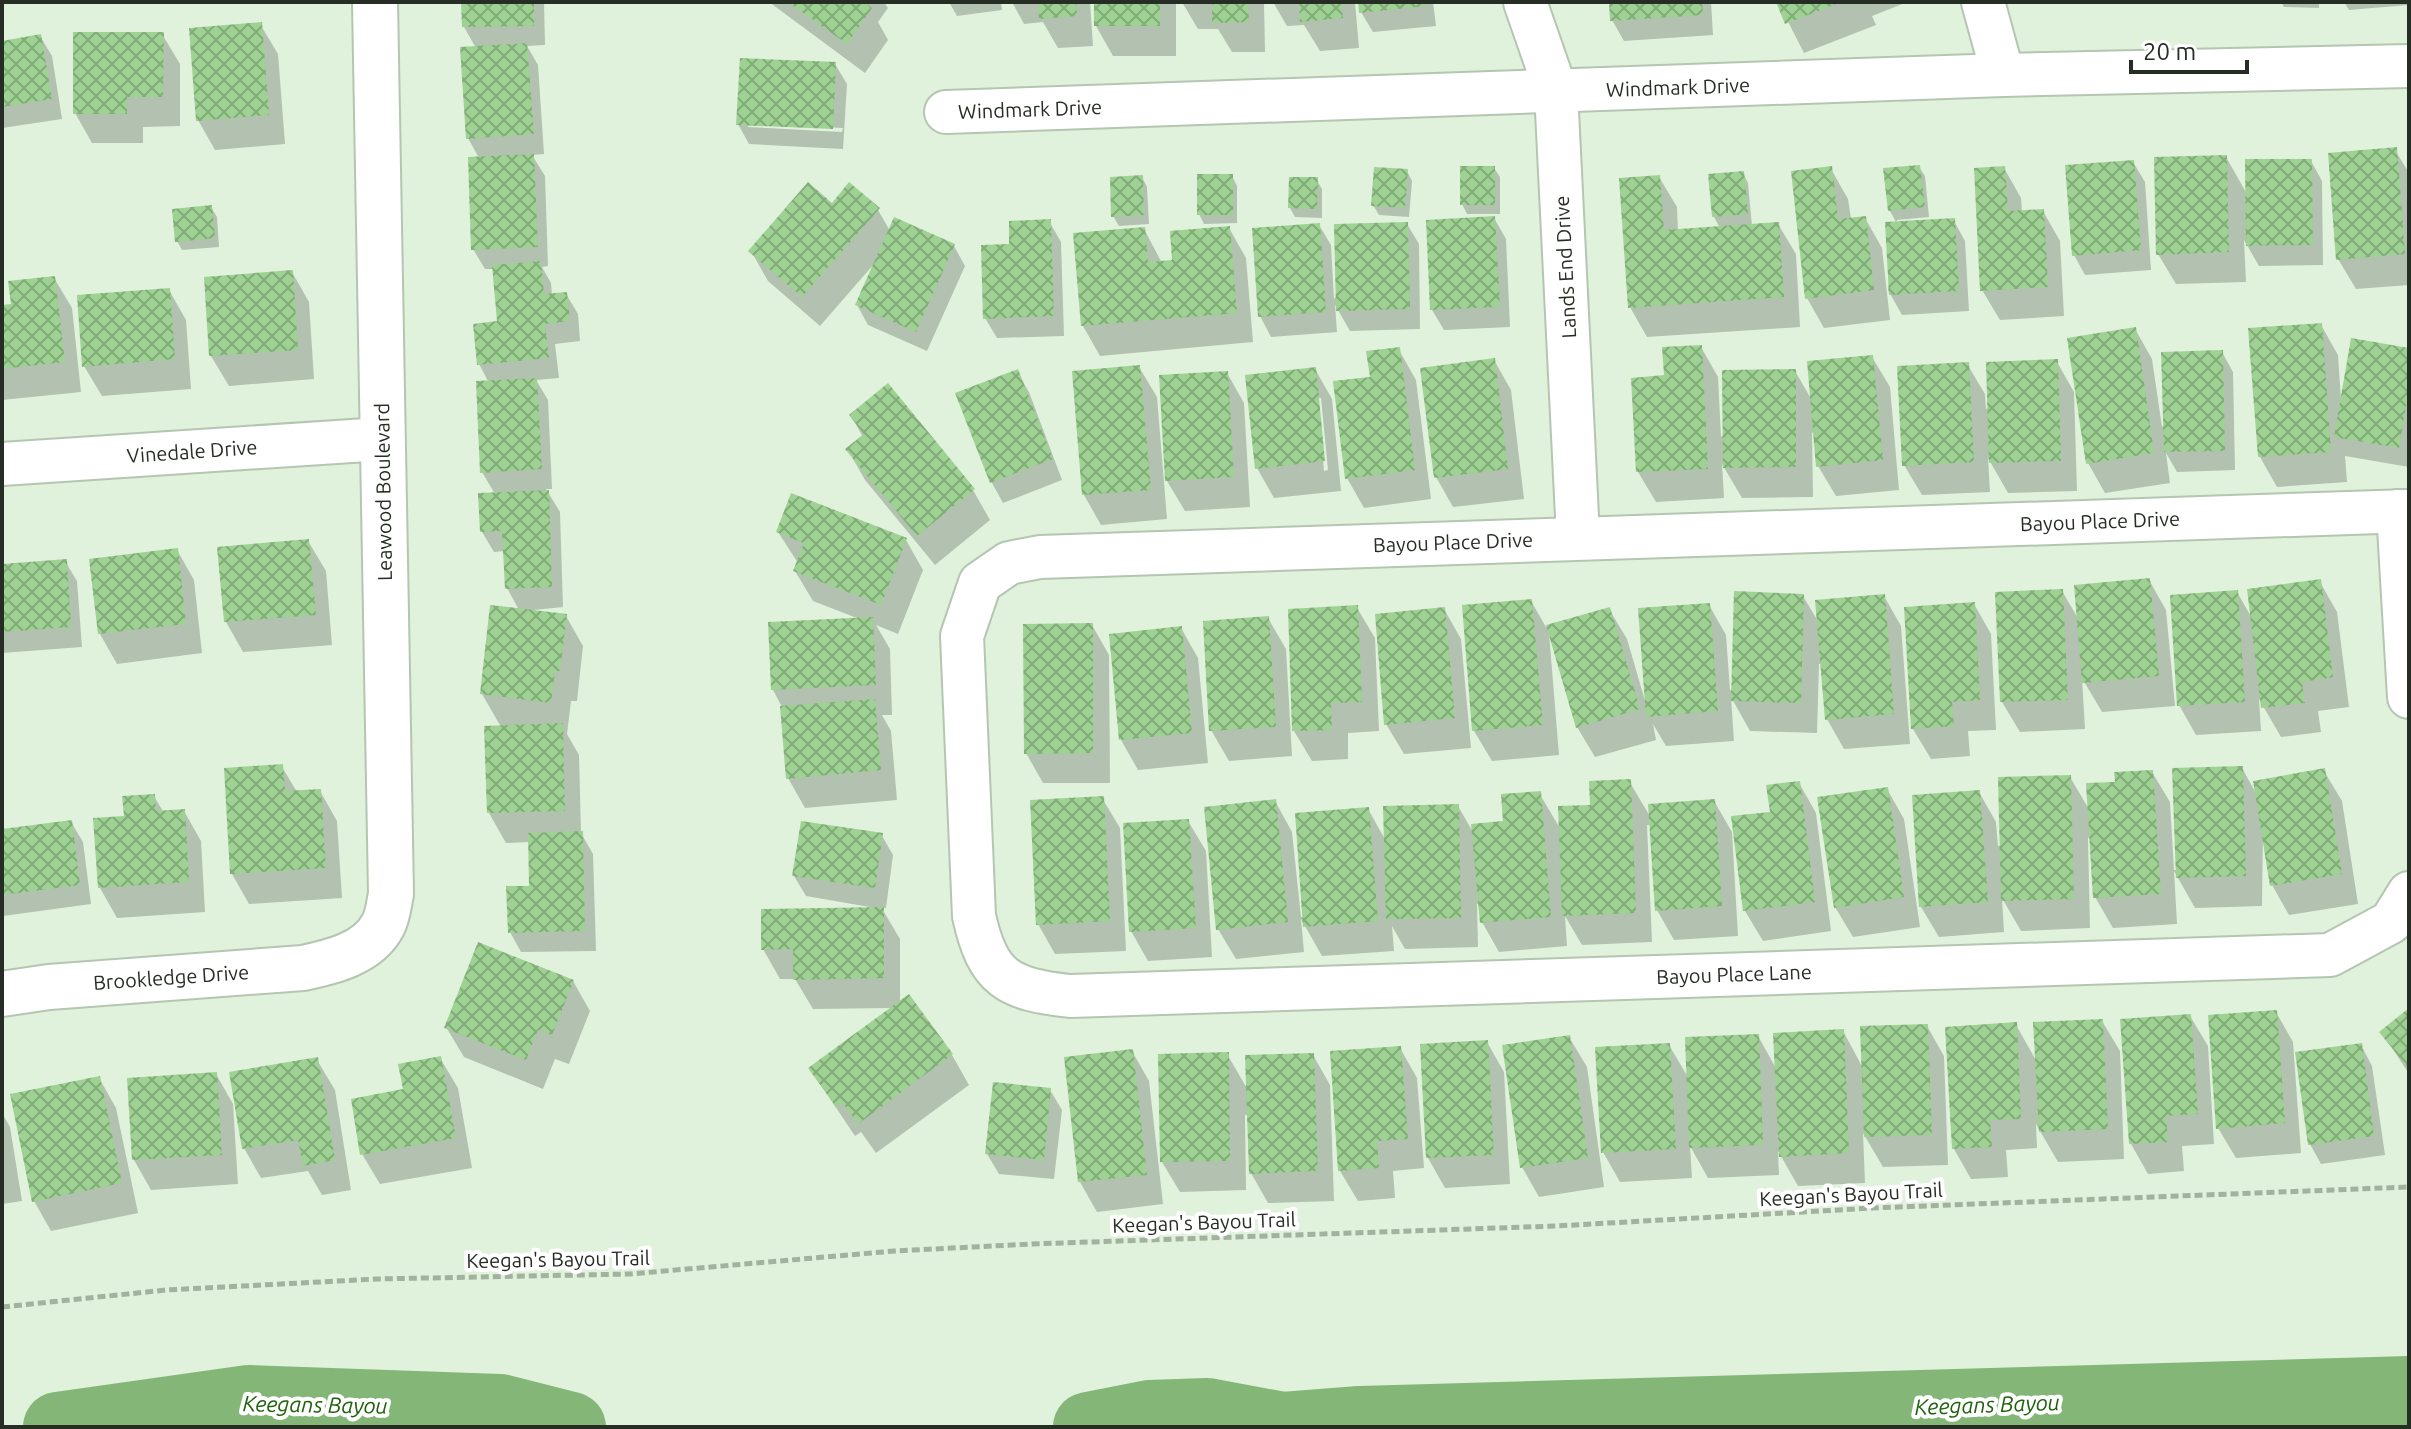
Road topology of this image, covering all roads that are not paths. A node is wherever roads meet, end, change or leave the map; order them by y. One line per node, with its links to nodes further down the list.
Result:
1 (375, 2): 8 (street, Leawood Boulevard)
2 (1525, 2): 6 (street, Lands End Drive)
3 (1983, 2): 5 (street)
4 (2409, 66): 5 (street, Windmark Drive)
5 (2003, 75): 6 (street, Windmark Drive)
6 (1556, 91): 7 (street, Windmark Drive); 11 (street, Lands End Drive)
7 (946, 112)
8 (382, 439): 9 (street, Vinedale Drive); 14 (street, Leawood Boulevard)
9 (2, 464)
10 (2404, 511): 11 (street, Bayou Place Drive); 12 (street)
11 (1578, 537): 16 (street, Bayou Place Drive)
12 (2409, 697)
13 (2400, 907): 16 (street, Bayou Place Lane)
14 (341, 960): 15 (street, Brookledge Drive)
15 (2, 994)
16 (1070, 996)

